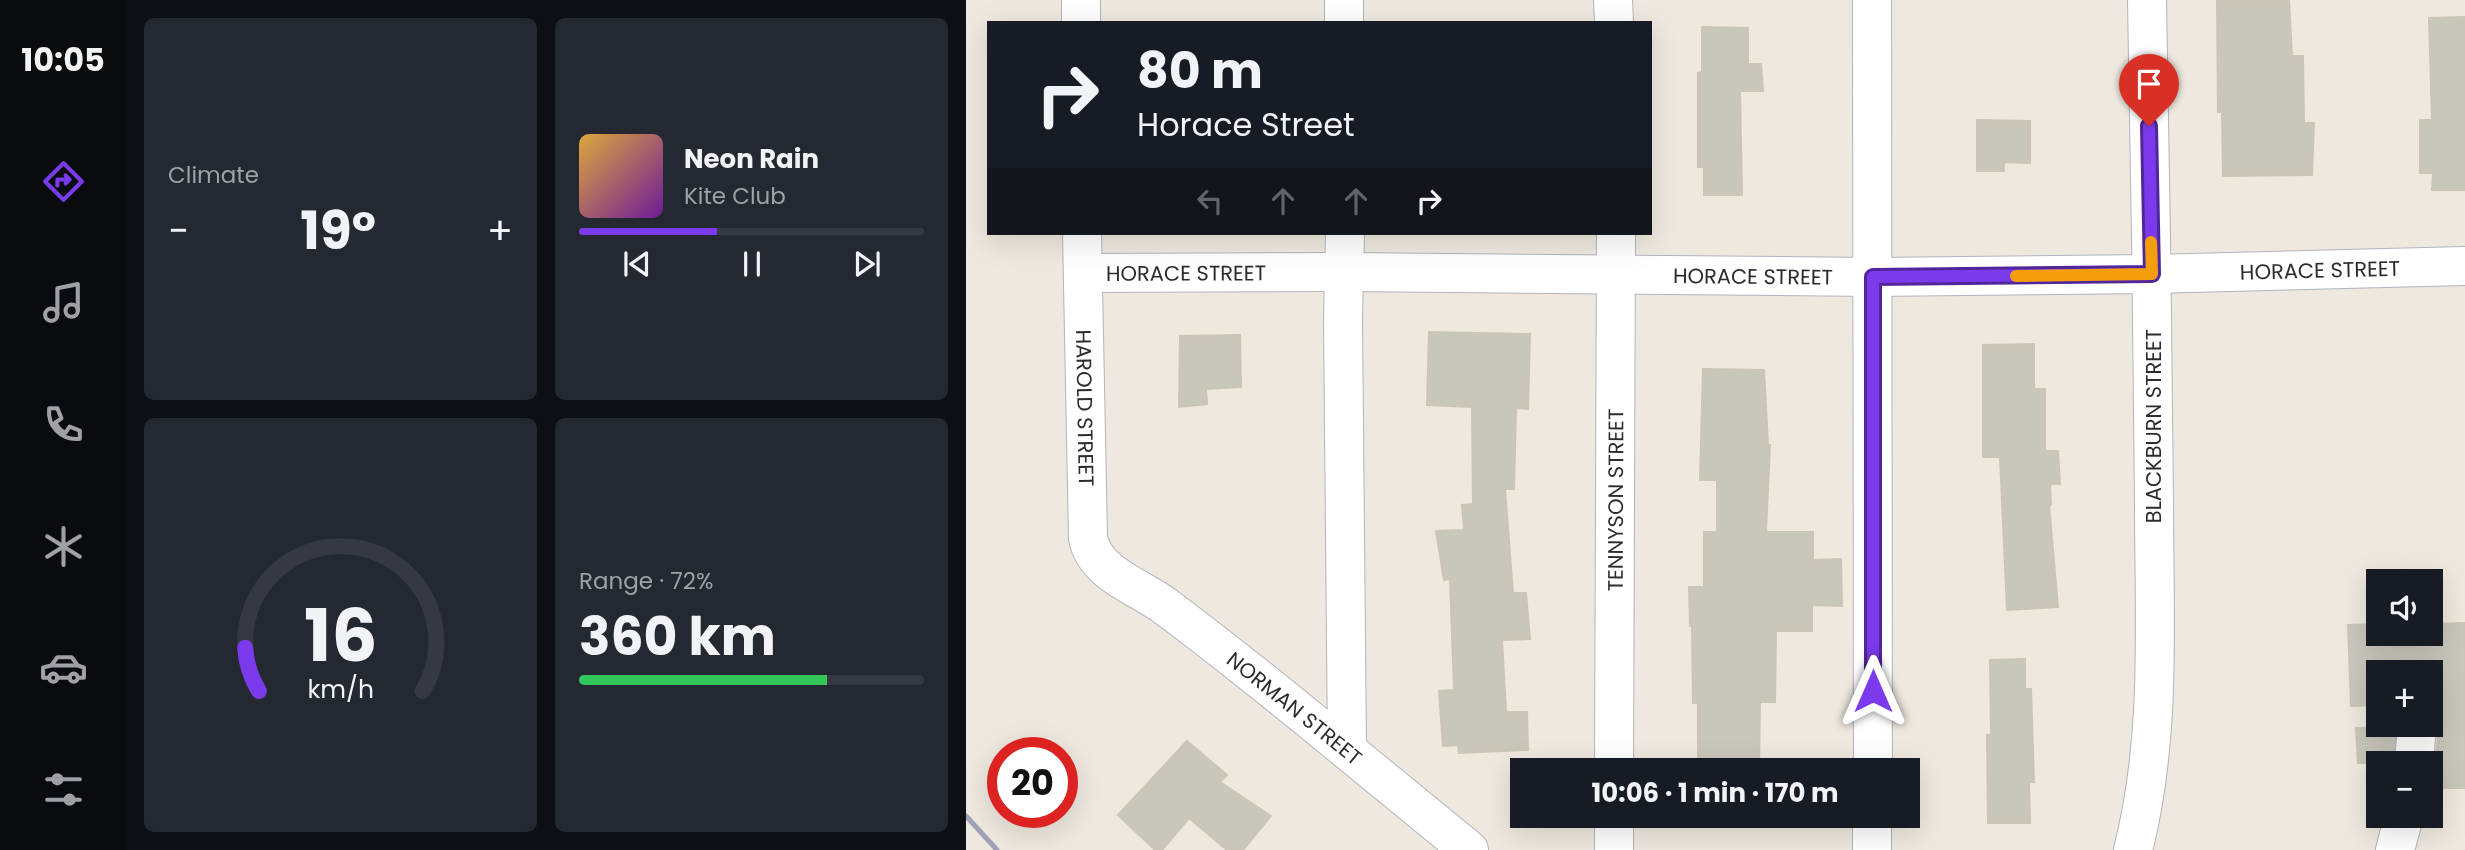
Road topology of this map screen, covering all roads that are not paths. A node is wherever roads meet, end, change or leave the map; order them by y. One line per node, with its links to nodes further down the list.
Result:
1 (1081, 0): 6 (street)
2 (1344, 0): 7 (street)
3 (1614, 0): 8 (street)
4 (1872, 0): 17 (street)
5 (2147, 0): 15 (street, BLACKBURN STREET)
6 (1081, 21)
7 (1344, 21)
8 (1614, 21)
9 (1082, 235): 14 (street, HAROLD STREET)
10 (1345, 235): 13 (street)
11 (1616, 235): 16 (street, TENNYSON STREET)
12 (2465, 266): 15 (street, HORACE STREET)
13 (1345, 272): 14 (street, HORACE STREET); 16 (street, HORACE STREET); 19 (street)
14 (1083, 273): 18 (street, HAROLD STREET)
15 (2152, 274): 17 (street, HORACE STREET); 28 (street, BLACKBURN STREET)
16 (1616, 276): 17 (street, HORACE STREET); 20 (street, TENNYSON STREET)
17 (1873, 277): 21 (street)
18 (1114, 575): 19 (street, NORMAN STREET)
19 (1347, 750): 25 (street, NORMAN STREET)
20 (1614, 758)
21 (1872, 758)
22 (1614, 828): 26 (street)
23 (1872, 828): 27 (street)
24 (2401, 828): 29 (street)
25 (1469, 850)
26 (1614, 850)
27 (1872, 850)
28 (2133, 850)
29 (2395, 850)

